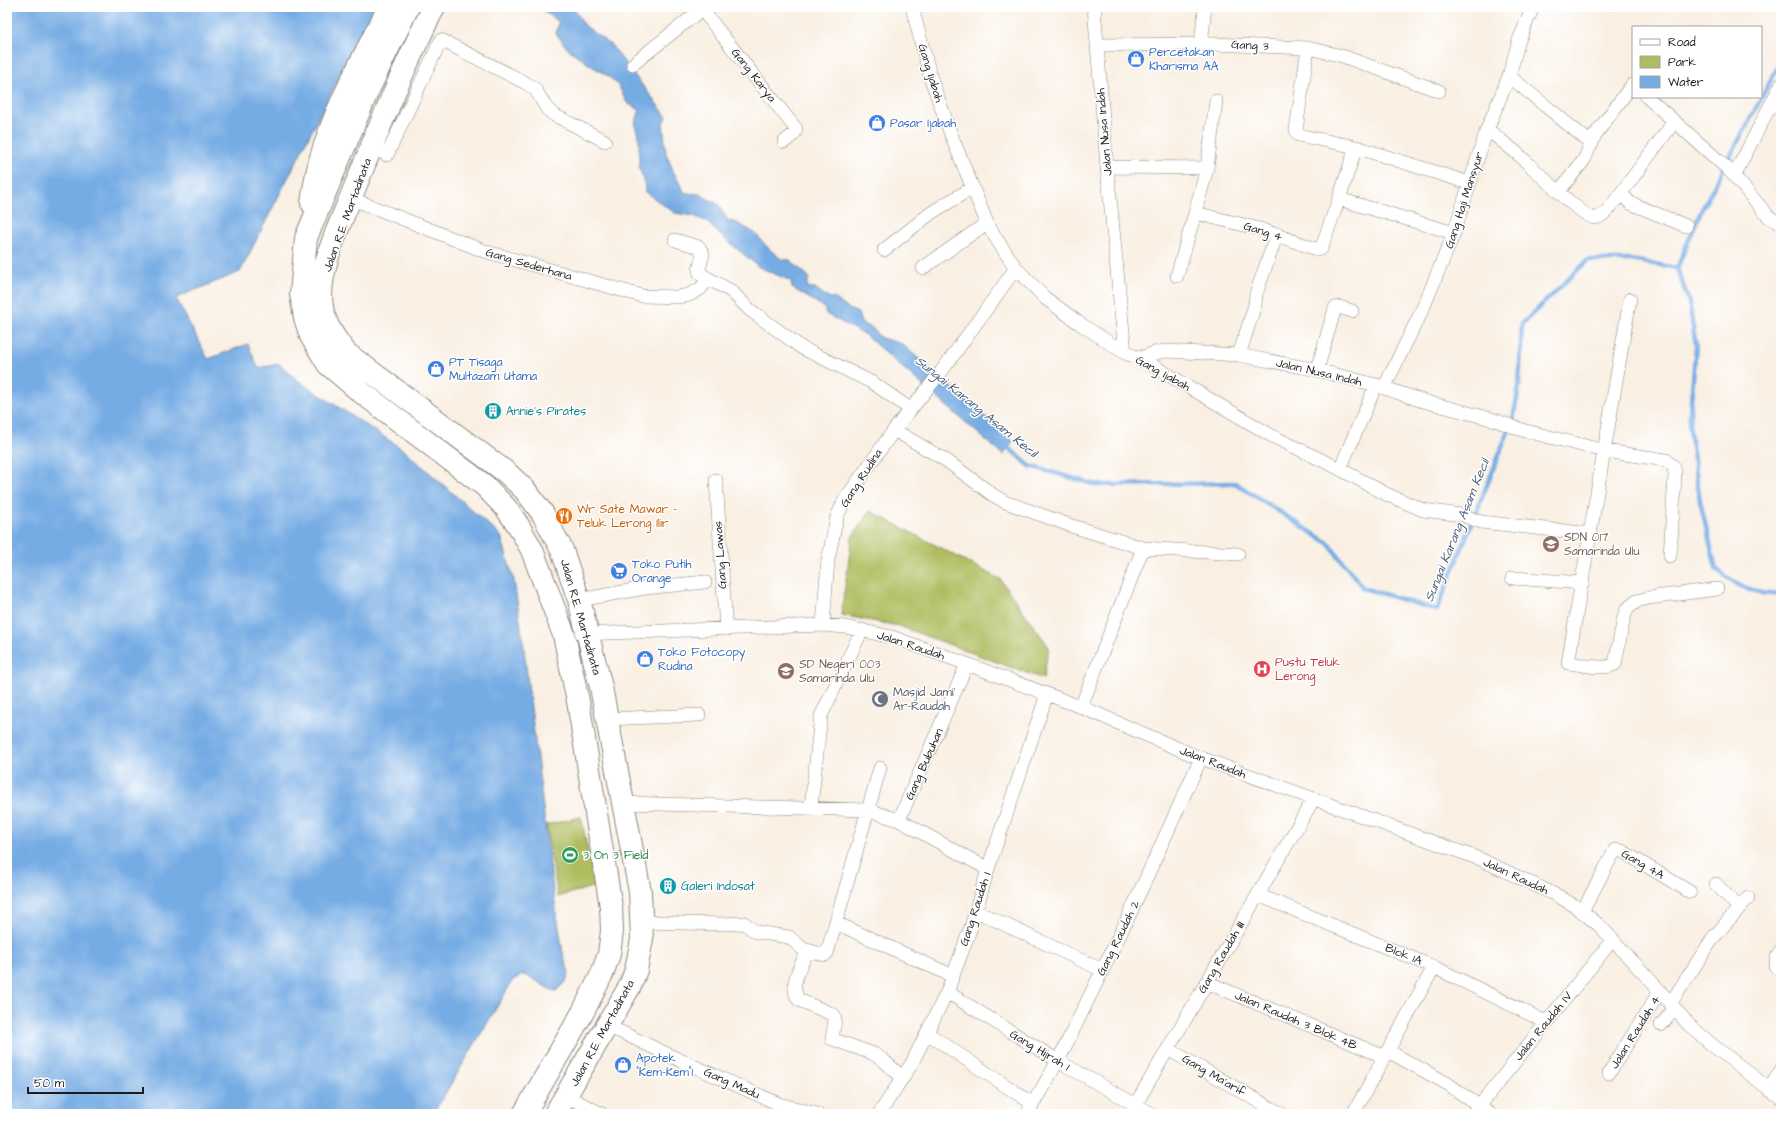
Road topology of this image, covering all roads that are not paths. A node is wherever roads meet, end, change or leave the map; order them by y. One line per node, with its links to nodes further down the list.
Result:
1 (389, 7): 41 (highway)
2 (408, 7): 41 (highway, Jalan R.E. Martadinata)
3 (434, 7): 24 (highway, Jalan R.E. Martadinata)
4 (912, 7): 30 (street, Gang Ijabah)
5 (1094, 7): 10 (street, Jalan Nusa Indah)
6 (1205, 7): 9 (street)
7 (1533, 7): 13 (street, Gang Haji Mansyur)
8 (701, 8): 12 (street); 22 (street, Gang Karya)
9 (1201, 44): 10 (street, Gang 3); 11 (street, Gang 3)
10 (1097, 45): 26 (street, Jalan Nusa Indah)
11 (1308, 48): 16 (street, Gang 3); 25 (street)
12 (633, 64)
13 (1509, 76): 20 (street, Gang Haji Mansyur); 23 (street)
14 (1632, 85): 23 (street)
15 (1781, 85): 28 (street)
16 (1439, 91)
17 (1647, 98): 19 (street)
18 (1216, 101): 27 (street)
19 (1674, 122): 28 (street); 32 (street)
20 (1487, 129): 29 (street, Gang Haji Mansyur); 31 (street)
21 (605, 141): 24 (street)
22 (784, 142)
23 (1592, 144): 31 (street)
24 (372, 147): 33 (highway, Jalan R.E. Martadinata)
25 (1356, 147): 29 (street); 34 (street)
26 (1107, 167): 27 (street); 50 (street, Jalan Nusa Indah)
27 (1207, 168): 35 (street)
28 (1728, 170): 37 (street)
29 (1469, 183): 40 (street, Gang Haji Mansyur)
30 (972, 188): 36 (street, Gang Ijabah); 43 (street)
31 (1559, 191): 32 (street)
32 (1621, 193): 38 (street)
33 (350, 198): 47 (street, Gang Sederhana); 68 (highway, Jalan R.E. Martadinata)
34 (1340, 198): 39 (street, Gang 4); 40 (street)
35 (1195, 214): 39 (street, Gang 4); 46 (street)
36 (987, 223): 44 (street); 45 (street, Gang Ijabah)
37 (1781, 224)
38 (1686, 226)
39 (1277, 234): 51 (street)
40 (1454, 234): 54 (street, Gang Haji Mansyur)
41 (306, 238): 73 (highway, Jalan R.E. Martadinata)
42 (675, 240): 47 (street)
43 (884, 250)
44 (923, 268)
45 (1016, 268): 50 (street, Gang Ijabah); 55 (street, Gang Rudina)
46 (1177, 276)
47 (709, 279): 55 (street)
48 (1630, 299): 57 (street)
49 (1352, 311): 53 (street)
50 (1125, 353): 52 (street, Gang Ijabah)
51 (1239, 355): 52 (street, Jalan Nusa Indah); 53 (street, Jalan Nusa Indah)
52 (1140, 358): 58 (street, Gang Ijabah)
53 (1317, 370): 54 (street, Jalan Nusa Indah)
54 (1380, 386): 57 (street, Jalan Nusa Indah); 58 (street, Gang Haji Mansyur)
55 (910, 409): 56 (street, Gang Rudina)
56 (894, 430): 61 (street); 69 (street, Gang Rudina)
57 (1604, 451): 60 (street); 63 (street, Jalan Nusa Indah)
58 (1340, 469): 60 (street, Gang Ijabah)
59 (716, 480): 70 (street, Gang Lawas)
60 (1591, 534): 66 (street)
61 (1143, 548): 62 (street); 76 (street)
62 (1238, 554)
63 (1670, 556)
64 (1512, 578): 66 (street)
65 (705, 582): 68 (street)
66 (1583, 583): 67 (street)
67 (1717, 589)
68 (579, 600): 72 (highway, Jalan R.E. Martadinata)
69 (823, 625): 70 (street, Jalan Raudah); 71 (street, Jalan Raudah)
70 (726, 629): 72 (street, Jalan Raudah)
71 (862, 630): 74 (street, Jalan Raudah); 83 (street)
72 (587, 634): 73 (street, Jalan Raudah); 78 (highway, Jalan R.E. Martadinata)
73 (564, 635): 123 (highway, Jalan R.E. Martadinata)
74 (967, 664): 75 (street, Jalan Raudah); 85 (street, Gang Bubuhan)
75 (1047, 694): 76 (street, Jalan Raudah); 86 (street, Gang Raudah 1)
76 (1081, 707): 79 (street, Jalan Raudah)
77 (699, 715): 78 (street)
78 (607, 719): 82 (highway, Jalan R.E. Martadinata)
79 (1201, 758): 81 (street, Jalan Raudah); 100 (street, Gang Raudah 2)
80 (880, 768): 84 (street)
81 (1313, 800): 89 (street, Gang Raudah III); 93 (street, Jalan Raudah)
82 (624, 803): 83 (street); 94 (highway, Jalan R.E. Martadinata)
83 (811, 808): 84 (street)
84 (868, 810): 85 (street); 95 (street)
85 (899, 820): 86 (street)
86 (988, 868): 92 (street, Gang Raudah 1)
87 (1716, 884): 91 (street)
88 (1690, 892): 93 (street, Gang 4A)
89 (1258, 895): 99 (street, Blok 1A); 103 (street, Gang Raudah III)
90 (1748, 898): 91 (street)
91 (1739, 908): 106 (street)
92 (976, 911): 100 (street); 102 (street, Gang Raudah 1)
93 (1582, 912): 96 (street, Jalan Raudah)
94 (642, 922): 97 (street); 108 (highway, Jalan R.E. Martadinata)
95 (836, 923): 97 (street); 102 (street)
96 (1613, 939): 104 (street, Jalan Raudah); 107 (street, Jalan Raudah IV)
97 (808, 950): 116 (street)
98 (1781, 950): 101 (street)
99 (1434, 967): 107 (street, Blok 1A); 112 (street)
100 (1102, 970): 113 (street, Gang Raudah 2)
101 (1781, 970)
102 (953, 976): 105 (street, Gang Raudah 1)
103 (1206, 982): 111 (street, Gang Raudah III); 112 (street, Jalan Raudah 3 Blok 4B)
104 (1660, 991): 106 (street, Jalan Raudah); 115 (street, Jalan Raudah 4)
105 (947, 992): 110 (street, Gang Raudah 1); 113 (street, Gang Hijrah 1)
106 (1672, 1006): 109 (street); 117 (street, Jalan Raudah)
107 (1546, 1022): 122 (street, Jalan Raudah IV)
108 (607, 1026): 119 (highway, Jalan R.E. Martadinata); 125 (street, Gang Madu)
109 (1662, 1026)
110 (927, 1033): 116 (street, Gang Raudah 1); 120 (street)
111 (1168, 1049): 121 (street, Gang Raudah III); 128 (street, Gang Ma'arif)
112 (1387, 1054): 122 (street, Jalan Raudah 3 Blok 4B); 129 (street)
113 (1058, 1061): 120 (street, Gang Raudah 2); 121 (street, Gang Hijrah 1)
114 (1781, 1070): 117 (street)
115 (1609, 1074)
116 (903, 1078): 126 (street, Gang Raudah 1)
117 (1769, 1090): 118 (street, Jalan Raudah)
118 (1781, 1098)
119 (560, 1105): 124 (street)
120 (1030, 1109)
121 (1132, 1110): 127 (street, Gang Hijrah 1)
122 (1476, 1110): 130 (street, Jalan Raudah 3 Blok 4B)
123 (524, 1114)
124 (602, 1114)
125 (817, 1114)
126 (879, 1114)
127 (1152, 1114)
128 (1281, 1114)
129 (1353, 1114)
130 (1490, 1114)

